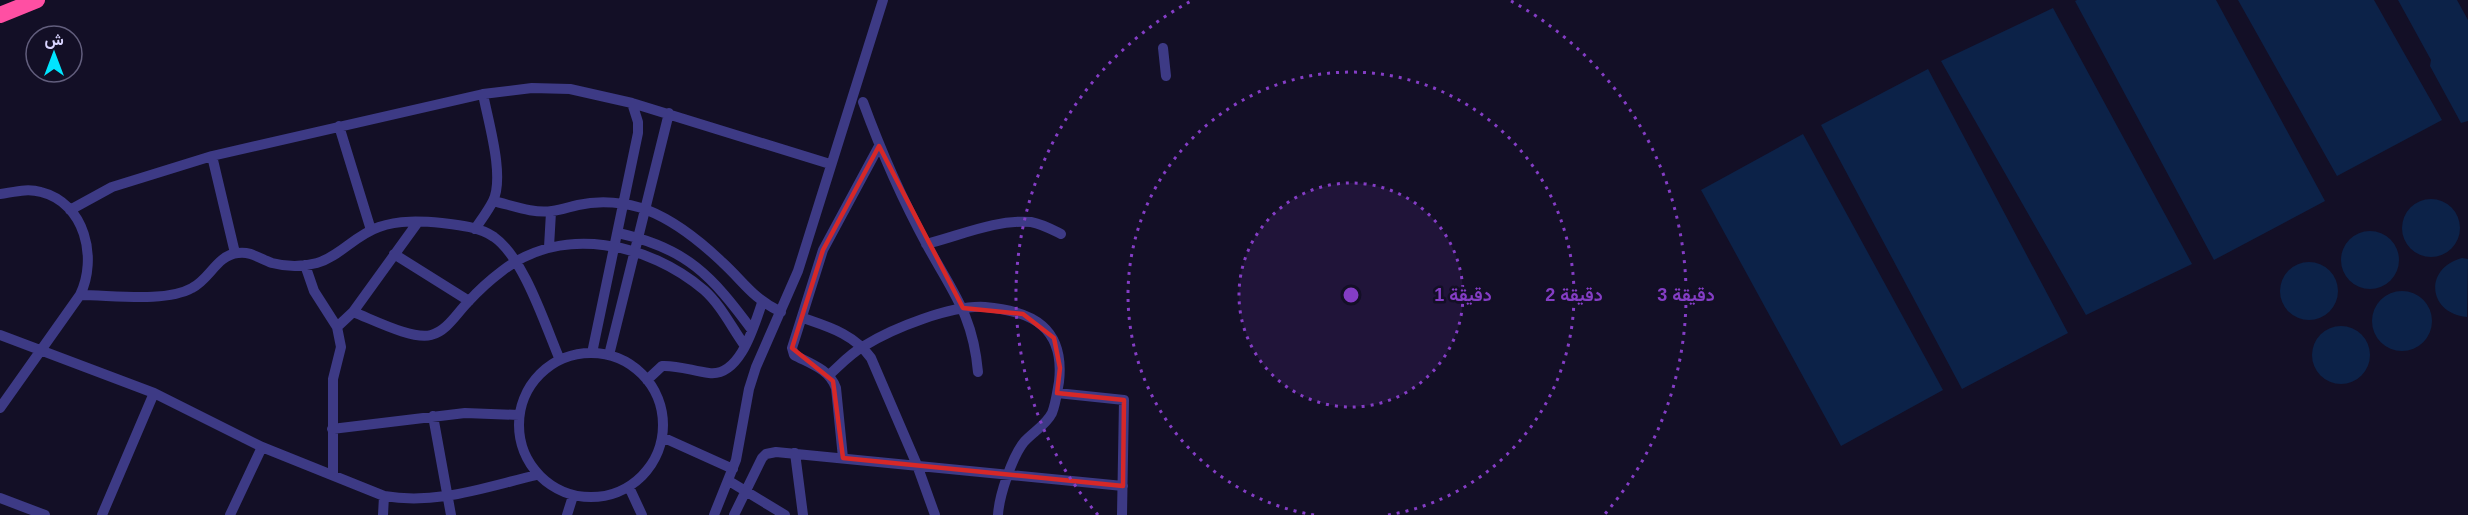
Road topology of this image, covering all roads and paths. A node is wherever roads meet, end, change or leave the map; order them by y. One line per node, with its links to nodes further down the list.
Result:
1 (37, 0): 3 (highway)
2 (883, 0): 13 (street)
3 (0, 15)
4 (1163, 48): 5 (street)
5 (1166, 76)
6 (483, 93): 8 (street); 10 (street); 15 (street)
7 (863, 102): 11 (street)
8 (632, 103): 9 (street); 16 (street)
9 (669, 113): 13 (street); 17 (street)
10 (339, 126): 12 (street); 22 (street)
11 (879, 146): 26 (street); 42 (street)
12 (212, 156): 18 (street); 29 (street)
13 (830, 164): 41 (street)
14 (0, 194): 18 (street)
15 (493, 201): 19 (street); 21 (street)
16 (624, 204): 17 (street); 19 (street); 23 (street)
17 (645, 209): 25 (street); 38 (street)
18 (70, 210): 35 (street)
19 (551, 212): 27 (street)
20 (418, 222): 21 (street); 22 (street); 31 (street)
21 (475, 229): 32 (street)
22 (371, 230): 33 (street)
23 (618, 233): 25 (street); 28 (street)
24 (1061, 234): 26 (street)
25 (639, 238): 30 (street); 34 (street)
26 (926, 244): 39 (street)
27 (549, 247): 28 (street); 32 (street)
28 (616, 247): 30 (street); 49 (street)
29 (235, 253): 33 (street); 35 (street)
30 (635, 253): 37 (street); 50 (street)
31 (394, 255): 36 (street); 40 (street)
32 (517, 261): 36 (street); 51 (street)
33 (305, 266): 43 (street)
34 (724, 292): 37 (street); 44 (street)
35 (80, 295): 48 (street)
36 (469, 301): 40 (street)
37 (714, 301): 46 (street)
38 (762, 303): 41 (street); 44 (street)
39 (963, 308): 47 (street); 52 (street); 56 (street)
40 (353, 312): 43 (street)
41 (781, 312): 66 (street)
42 (802, 318): 47 (street); 53 (street)
43 (337, 327): 60 (street)
44 (752, 330): 46 (street)
45 (0, 335): 48 (street)
46 (745, 346): 54 (street)
47 (863, 346): 53 (street); 65 (street)
48 (40, 350): 55 (street); 57 (street)
49 (592, 353): 50 (street); 51 (street)
50 (609, 355): 54 (street)
51 (560, 360): 58 (street)
52 (978, 372)
53 (829, 375): 64 (street)
54 (647, 380): 61 (street)
55 (154, 393): 62 (street); 80 (street)
56 (1057, 393): 68 (street); 71 (street)
57 (0, 408)
58 (519, 415): 59 (street); 67 (street)
59 (433, 416): 60 (street); 75 (street)
60 (332, 429): 69 (street)
61 (663, 437): 66 (street); 72 (street)
62 (262, 447): 69 (street); 81 (street)
63 (795, 453): 64 (street); 73 (street); 89 (street)
64 (843, 458): 65 (street)
65 (917, 465): 68 (street); 90 (street)
66 (733, 469): 70 (street)
67 (537, 474): 75 (street); 76 (street)
68 (1009, 474): 71 (street); 78 (street)
69 (333, 476): 74 (street)
70 (729, 481): 73 (street); 86 (street)
71 (1123, 486): 91 (street)
72 (629, 487): 76 (street); 85 (street)
73 (745, 491): 87 (street); 88 (street)
74 (384, 496): 75 (street); 82 (street)
75 (447, 496): 83 (street)
76 (573, 496): 84 (street)
77 (0, 498): 79 (street)
78 (995, 513)
79 (45, 515)
80 (102, 515)
81 (230, 515)
82 (383, 515)
83 (451, 515)
84 (567, 515)
85 (642, 515)
86 (714, 515)
87 (734, 515)
88 (785, 515)
89 (803, 515)
90 (935, 515)
91 (1122, 515)

